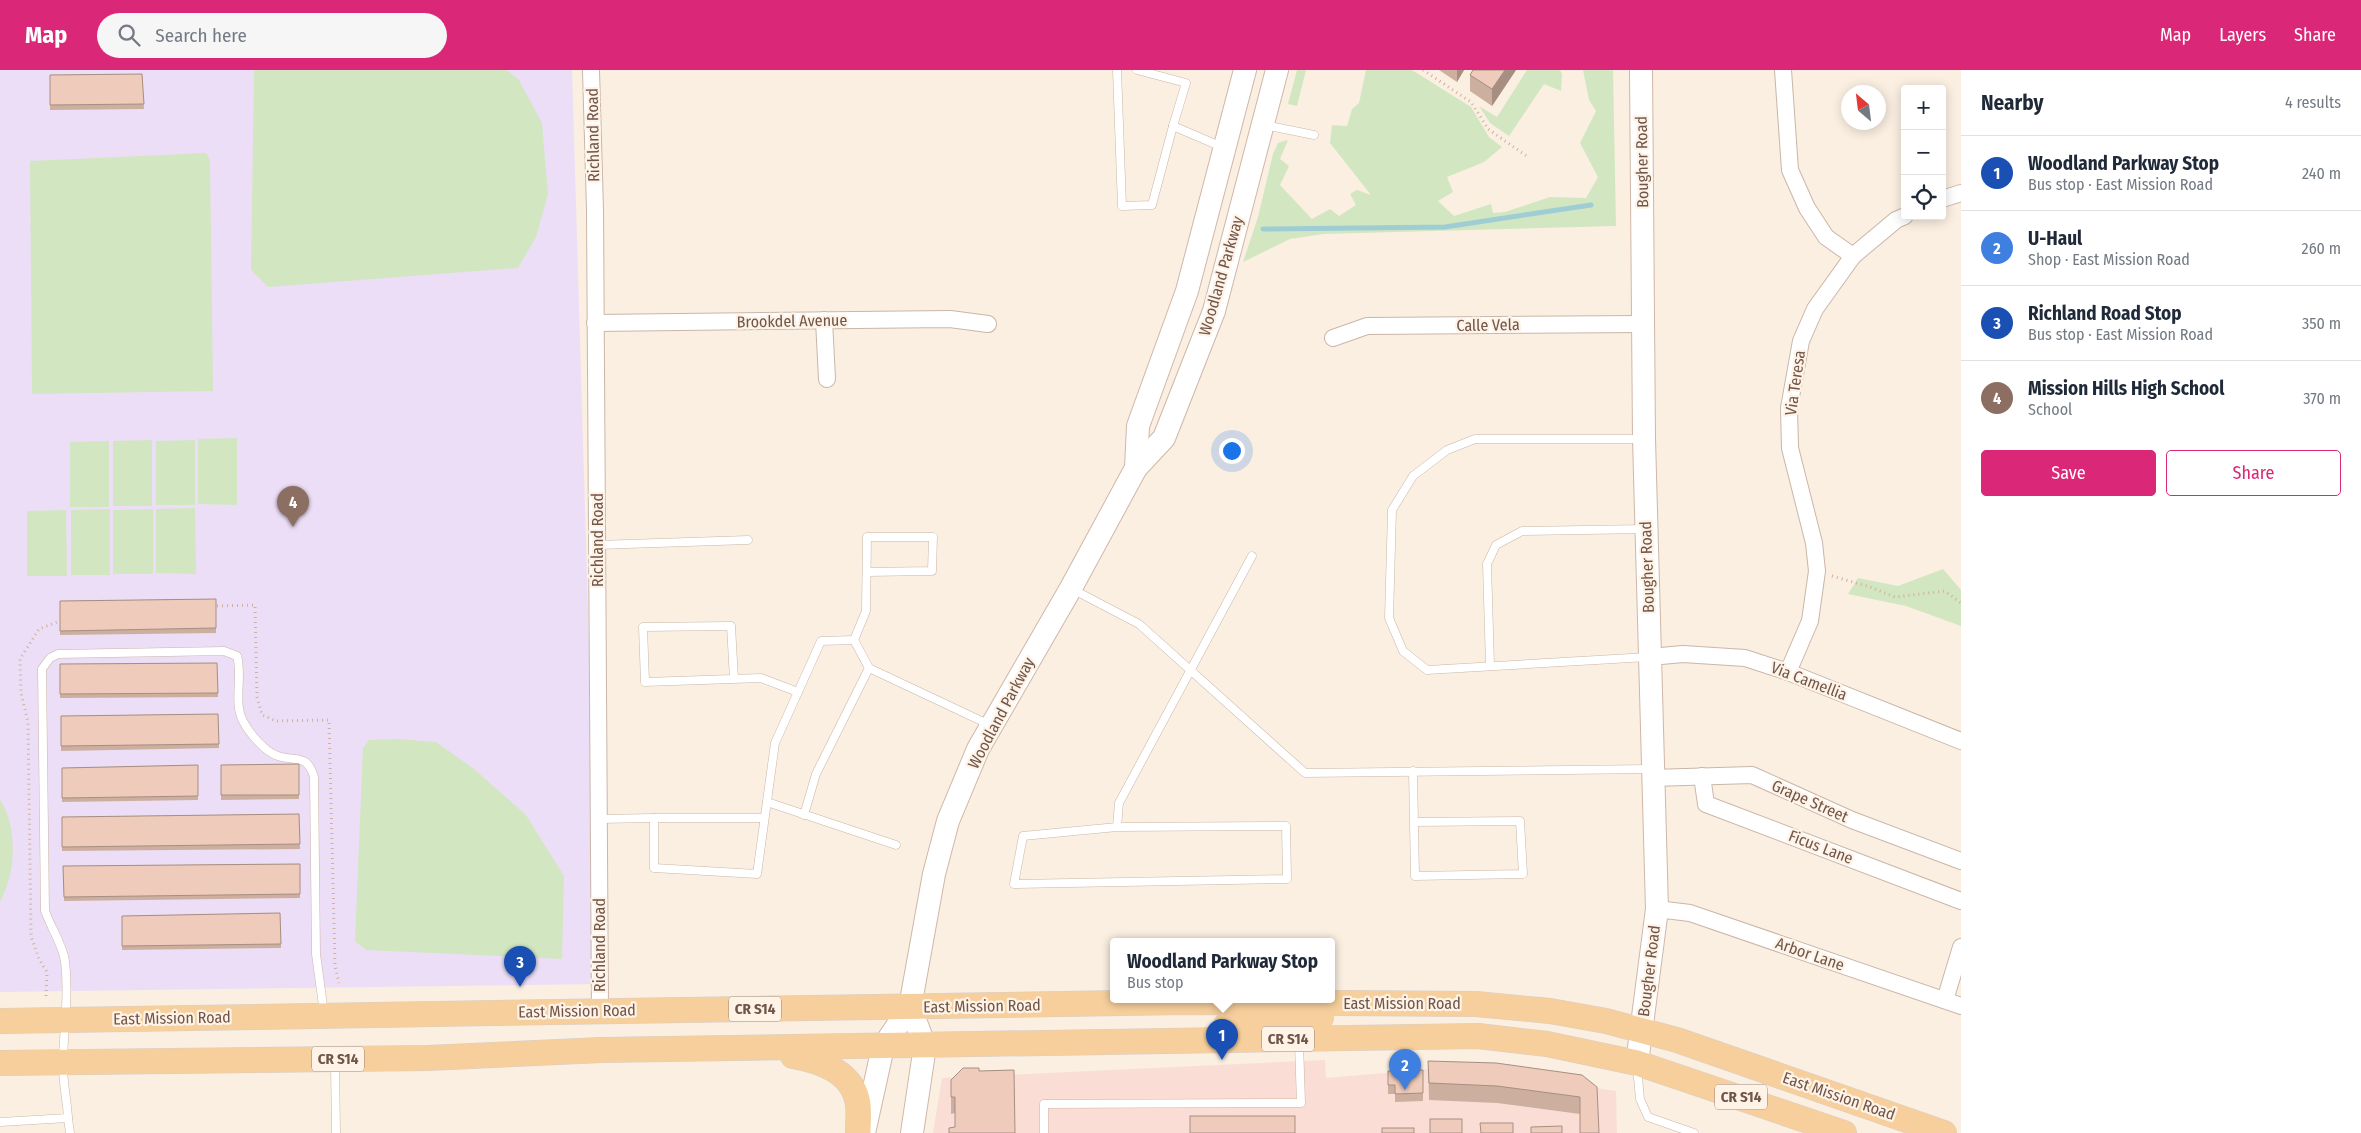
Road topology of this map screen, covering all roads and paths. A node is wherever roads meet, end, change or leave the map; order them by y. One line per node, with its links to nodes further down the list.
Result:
1 (591, 70): 19 (street, Richland Road)
2 (1117, 70): 10 (lane)
3 (1137, 70): 10 (lane)
4 (1245, 70): 12 (main road, Woodland Parkway)
5 (1277, 70): 9 (main road, Woodland Parkway)
6 (1423, 70): 13 (path)
7 (1641, 70): 21 (main road, Bougher Road)
8 (1783, 70): 17 (street)
9 (1262, 125): 11 (lane); 25 (main road, Woodland Parkway)
10 (1173, 126): 12 (lane)
11 (1314, 135)
12 (1224, 148): 25 (main road, Woodland Parkway)
13 (1528, 157)
14 (1961, 193): 15 (street)
15 (1946, 199)
16 (1901, 218): 17 (street, Via Teresa)
17 (1852, 256): 30 (street, Via Teresa)
18 (824, 320): 19 (street, Brookdel Avenue); 20 (street, Brookdel Avenue); 23 (street)
19 (595, 323): 28 (street, Richland Road)
20 (988, 324)
21 (1644, 324): 22 (street, Calle Vela); 24 (main road, Bougher Road)
22 (1333, 338)
23 (827, 379)
24 (1644, 439): 26 (main road, Bougher Road); 38 (lane)
25 (1136, 468): 32 (main road, Woodland Parkway)
26 (1646, 529): 37 (main road, Bougher Road); 38 (lane)
27 (748, 540): 28 (lane)
28 (597, 546): 53 (street, Richland Road)
29 (1252, 556): 40 (lane)
30 (1817, 571): 33 (path); 41 (street, Via Teresa)
31 (866, 572): 31 (lane); 36 (lane)
32 (1071, 588): 40 (lane); 44 (main road, Woodland Parkway)
33 (1961, 603)
34 (207, 607): 61 (path)
35 (64, 619): 62 (path)
36 (854, 640): 39 (lane); 43 (lane)
37 (1650, 657): 38 (lane); 41 (street, Via Camellia); 47 (main road, Bougher Road)
38 (1490, 665)
39 (869, 668): 44 (lane); 50 (lane)
40 (1190, 669): 46 (lane); 55 (lane)
41 (1788, 672): 45 (street, Via Camellia)
42 (734, 679): 42 (lane); 43 (lane)
43 (798, 692): 49 (lane)
44 (992, 726): 68 (main road, Woodland Parkway)
45 (1961, 741)
46 (1414, 771): 47 (lane); 54 (lane)
47 (1652, 774): 48 (street, Grape Street); 59 (main road, Bougher Road)
48 (1702, 776): 57 (street, Grape Street); 58 (street, Ficus Lane)
49 (767, 802): 50 (lane); 52 (lane)
50 (804, 816): 56 (lane)
51 (654, 818): 52 (lane); 52 (lane); 53 (lane)
52 (764, 818)
53 (599, 819): 69 (street, Richland Road)
54 (1414, 822): 54 (lane)
55 (1117, 827): 55 (lane)
56 (896, 845)
57 (1961, 861)
58 (1961, 901)
59 (1657, 909): 63 (street, Arbor Lane); 73 (main road, Bougher Road)
60 (1961, 946): 63 (street)
61 (339, 982)
62 (46, 996)
63 (1945, 1000): 67 (street, Arbor Lane)
64 (1129, 1003): 68 (main road, East Mission Road / CR S14)
65 (1335, 1003): 66 (main road, East Mission Road / CR S14)
66 (1406, 1003): 73 (main road, East Mission Road / CR S14); 75 (main road)
67 (1961, 1006)
68 (910, 1007): 69 (main road, East Mission Road / CR S14); 76 (main road); 77 (main road, Woodland Parkway)
69 (600, 1011): 70 (main road, East Mission Road / CR S14)
70 (324, 1016): 71 (main road, East Mission Road / CR S14); 71 (lane)
71 (67, 1020): 72 (main road, East Mission Road / CR S14); 80 (lane)
72 (0, 1021)
73 (1641, 1030): 81 (main road, Bougher Road); 93 (main road, East Mission Road / CR S14)
74 (1299, 1038): 75 (main road, East Mission Road / CR S14); 81 (main road, East Mission Road / CR S14); 90 (lane)
75 (1153, 1043): 76 (main road, East Mission Road / CR S14)
76 (925, 1046): 77 (main road, East Mission Road / CR S14); 89 (main road)
77 (883, 1047): 78 (main road, East Mission Road / CR S14); 88 (main road, Woodland Parkway)
78 (752, 1048): 79 (main road, East Mission Road / CR S14); 87 (main road)
79 (335, 1059): 80 (main road, East Mission Road / CR S14); 86 (lane)
80 (63, 1062): 82 (main road, East Mission Road / CR S14); 83 (lane)
81 (1637, 1062): 91 (lane); 92 (main road, East Mission Road / CR S14)
82 (0, 1063)
83 (68, 1118): 84 (lane); 85 (lane)
84 (0, 1122)
85 (70, 1133)
86 (336, 1133)
87 (858, 1133)
88 (864, 1133)
89 (912, 1133)
90 (1044, 1133)
91 (1694, 1133)
92 (1844, 1133)
93 (1944, 1133)

